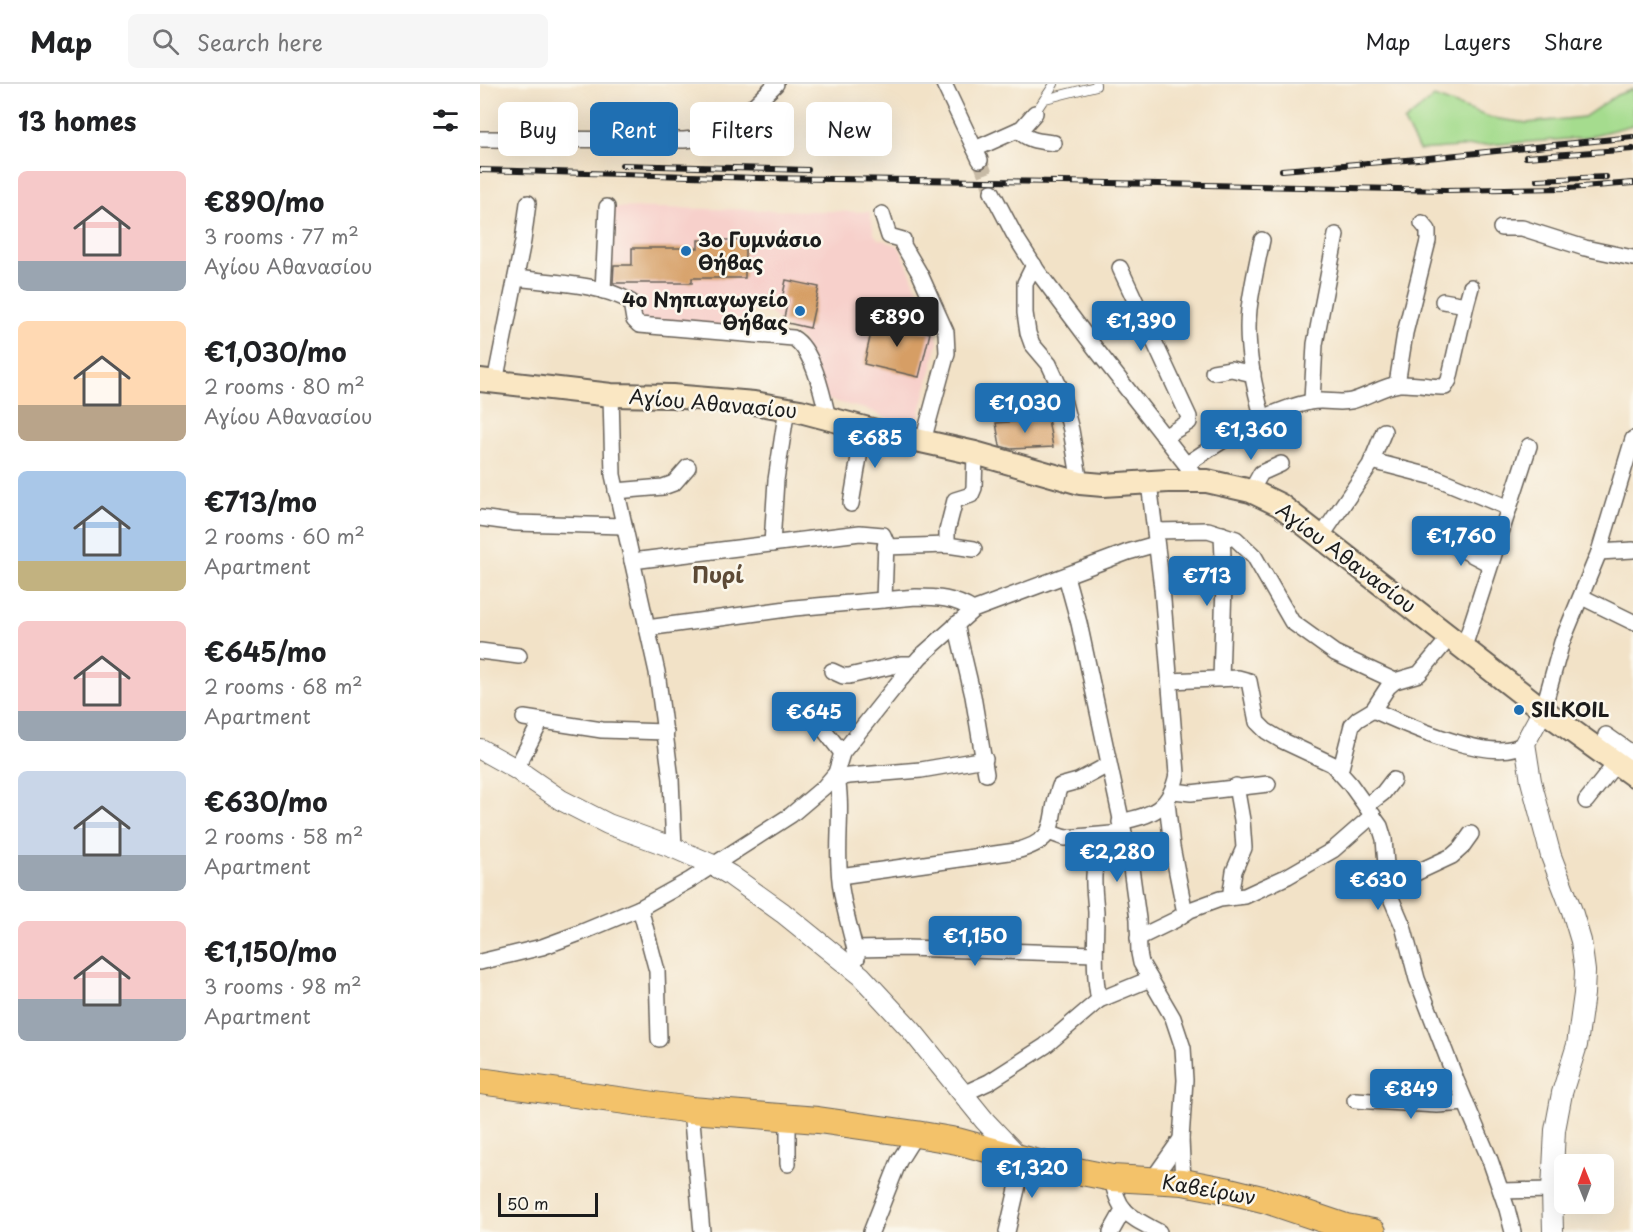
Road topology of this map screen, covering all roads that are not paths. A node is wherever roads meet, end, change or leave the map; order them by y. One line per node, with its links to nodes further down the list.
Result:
1 (776, 84): 8 (street)
2 (944, 84): 7 (street)
3 (1054, 84): 5 (lane)
4 (1096, 84): 5 (lane)
5 (1045, 99): 6 (lane)
6 (1035, 113): 7 (street)
7 (1018, 130): 9 (street)
8 (480, 139)
9 (1054, 143)
10 (993, 192): 19 (street)
11 (528, 203): 21 (street)
12 (607, 207): 23 (street)
13 (882, 214): 39 (street)
14 (1422, 223): 29 (street)
15 (1501, 228): 18 (street)
16 (1336, 235): 31 (street)
17 (1262, 240): 27 (street)
18 (1633, 258)
19 (1034, 266): 37 (street); 46 (street)
20 (1120, 268): 37 (street)
21 (516, 278): 23 (street); 28 (street)
22 (1472, 287): 25 (street)
23 (603, 291): 33 (street)
24 (1443, 301): 25 (street)
25 (1466, 305): 29 (street)
26 (1213, 372): 27 (street)
27 (1253, 374): 34 (street)
28 (488, 381): 30 (main road, Αγίου Αθανασίου)
29 (1397, 384): 31 (street)
30 (611, 395): 32 (main road, Αγίου Αθανασίου); 49 (street)
31 (1312, 401): 34 (street)
32 (787, 408): 33 (main road, Αγίου Αθανασίου); 58 (street)
33 (828, 418): 35 (main road, Αγίου Αθανασίου)
34 (1263, 419): 45 (street)
35 (864, 428): 39 (main road, Αγίου Αθανασίου); 50 (street)
36 (1384, 431): 42 (street)
37 (1164, 437): 45 (street)
38 (1633, 439): 63 (street)
39 (923, 441): 41 (main road, Αγίου Αθανασίου)
40 (1529, 446): 51 (street)
41 (975, 453): 46 (main road, Αγίου Αθανασίου); 59 (street)
42 (1372, 461): 51 (street); 55 (street)
43 (1281, 464): 48 (street)
44 (688, 467): 49 (street)
45 (1192, 472): 47 (main road, Αγίου Αθανασίου); 48 (main road, Αγίου Αθανασίου)
46 (1080, 483): 47 (main road, Αγίου Αθανασίου)
47 (1149, 483): 56 (street)
48 (1251, 490): 55 (main road, Αγίου Αθανασίου)
49 (616, 491): 53 (street)
50 (851, 504)
51 (1509, 508): 65 (street)
52 (480, 518): 53 (street)
53 (623, 526): 64 (street)
54 (1222, 534): 56 (street); 78 (street); 80 (street)
55 (1322, 537): 73 (main road, Αγίου Αθανασίου)
56 (1156, 538): 66 (street); 79 (street)
57 (1446, 541): 65 (street)
58 (772, 544): 60 (street); 64 (street)
59 (947, 545): 60 (street); 61 (street)
60 (885, 547): 68 (street)
61 (974, 549)
62 (1633, 550): 63 (street)
63 (1599, 552): 67 (street)
64 (632, 561): 72 (street)
65 (1490, 564): 73 (street)
66 (1065, 576): 69 (street); 92 (street)
67 (1582, 597): 70 (street); 82 (street)
68 (884, 600): 69 (street); 72 (street)
69 (973, 610): 71 (street)
70 (1633, 622)
71 (956, 624): 76 (street); 95 (street)
72 (647, 628): 86 (street)
73 (1457, 642): 80 (street); 82 (main road, Αγίου Αθανασίου)
74 (480, 651): 75 (street)
75 (519, 656)
76 (913, 664): 77 (street); 90 (street)
77 (832, 671)
78 (1221, 679): 79 (street); 94 (street)
79 (1169, 681): 99 (street)
80 (1395, 681): 81 (street)
81 (1373, 710): 88 (street); 94 (street)
82 (1543, 710): 88 (street); 91 (main road, Αγίου Αθανασίου)
83 (812, 714): 90 (street)
84 (524, 718): 85 (street)
85 (541, 721): 86 (street); 93 (street)
86 (666, 732): 105 (street)
87 (1606, 735): 91 (street)
88 (1525, 743): 133 (street)
89 (480, 749): 93 (street)
90 (842, 753): 95 (street)
91 (1627, 764): 100 (street)
92 (1108, 765): 102 (street); 103 (street)
93 (516, 769): 105 (street)
94 (1340, 772): 101 (street)
95 (837, 776): 106 (street); 107 (street)
96 (1393, 780): 101 (street)
97 (1268, 784): 98 (street)
98 (1236, 786): 99 (street); 109 (street)
99 (1170, 796): 103 (street); 111 (street)
100 (1586, 801)
101 (1370, 811): 108 (street); 109 (street)
102 (1048, 832): 103 (street); 107 (street)
103 (1123, 833): 112 (street); 114 (street)
104 (1471, 834): 108 (street)
105 (674, 848): 106 (street)
106 (713, 865): 110 (street); 116 (street)
107 (840, 876): 113 (street)
108 (1388, 891): 123 (street)
109 (1230, 898): 111 (street)
110 (640, 908): 115 (street); 119 (street)
111 (1185, 913): 112 (street)
112 (1138, 938): 117 (street)
113 (855, 949): 114 (street); 116 (street)
114 (1095, 954): 118 (street)
115 (480, 962)
116 (861, 976): 121 (street)
117 (1150, 979): 118 (street); 127 (street)
118 (1099, 1000): 121 (street)
119 (659, 1039)
120 (480, 1081): 124 (main road, Καβείρων)
121 (963, 1094): 128 (street)
122 (1355, 1100): 123 (street)
123 (1466, 1103): 134 (street)
124 (691, 1110): 125 (main road, Καβείρων); 137 (street)
125 (788, 1118): 126 (main road, Καβείρων); 129 (street)
126 (916, 1134): 128 (main road, Καβείρων); 138 (street)
127 (1180, 1139): 131 (street); 132 (street)
128 (1029, 1160): 130 (main road, Καβείρων); 139 (street)
129 (788, 1164)
130 (1112, 1178): 131 (main road, Καβείρων); 135 (street)
131 (1152, 1179): 132 (main road, Καβείρων)
132 (1182, 1182): 142 (main road, Καβείρων)
133 (1552, 1190): 134 (street); 144 (street)
134 (1501, 1191): 143 (street)
135 (1124, 1209): 140 (street); 141 (street)
136 (696, 1232): 137 (street)
137 (702, 1232)
138 (871, 1232)
139 (1007, 1232)
140 (1111, 1232)
141 (1159, 1232)
142 (1373, 1232)
143 (1513, 1232)
144 (1553, 1232)

